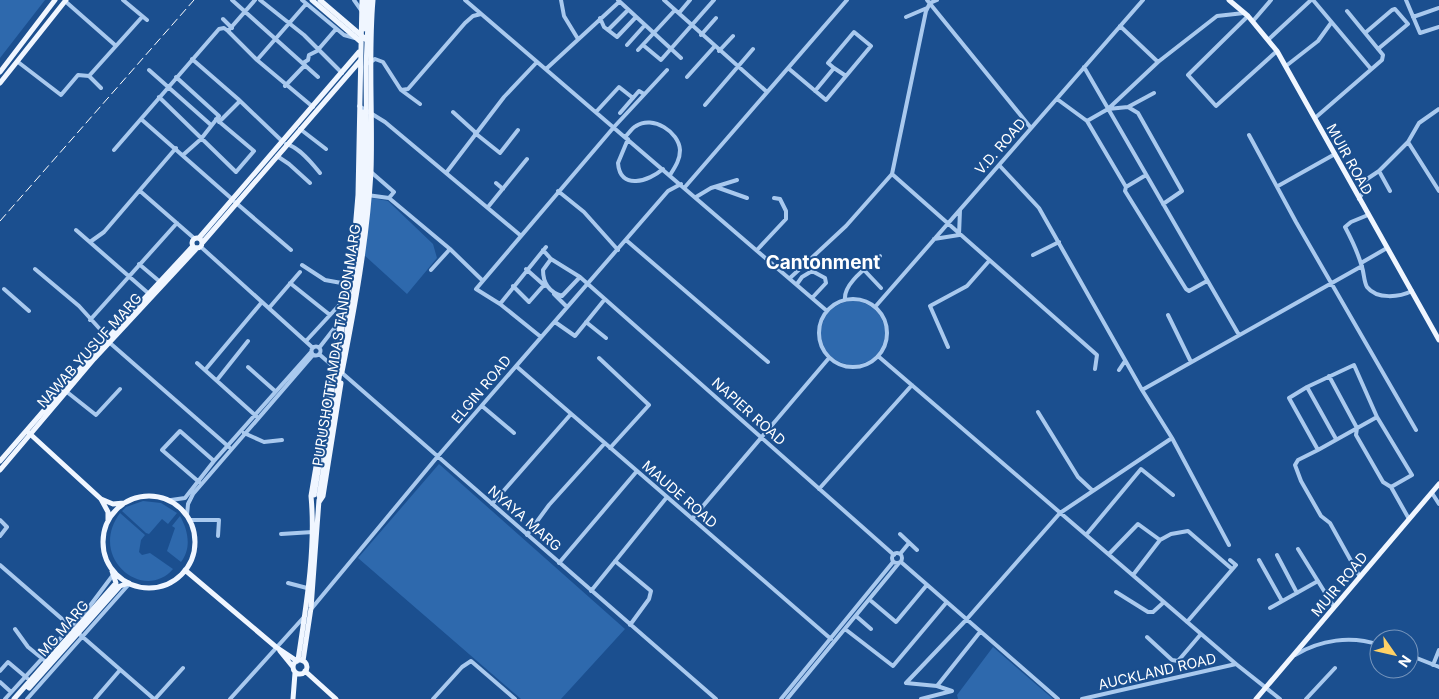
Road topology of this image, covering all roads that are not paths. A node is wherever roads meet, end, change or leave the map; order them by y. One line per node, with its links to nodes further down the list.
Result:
1 (55, 0): 97 (main road)
2 (66, 0): 66 (street); 83 (main road)
3 (123, 0): 37 (street)
4 (232, 0): 34 (street)
5 (255, 0): 34 (street)
6 (260, 0): 46 (street)
7 (302, 0): 27 (street)
8 (312, 0): 60 (main road)
9 (320, 0): 57 (main road)
10 (354, 0): 30 (street)
11 (363, 0): 30 (main road, PURUSHOTTAMDAS TANDON MARG); 311 (main road, bridge)
12 (371, 0): 65 (main road, PURUSHOTTAMDAS TANDON MARG); 311 (main road, bridge)
13 (464, 0): 35 (street)
14 (561, 0): 61 (street)
15 (664, 0): 33 (street)
16 (690, 0): 33 (street)
17 (714, 0): 49 (street)
18 (847, 0): 92 (street, ELGIN ROAD)
19 (936, 0): 26 (street)
20 (1143, 0): 50 (street, V.D. ROAD)
21 (1229, 0): 36 (main road, MUIR ROAD)
22 (1271, 0): 45 (street)
23 (1312, 0): 47 (street); 62 (street)
24 (1406, 0): 40 (street)
25 (619, 1): 31 (street); 41 (street)
26 (929, 2): 28 (street); 137 (street)
27 (306, 4): 46 (street); 53 (street)
28 (928, 8): 39 (street); 159 (street)
29 (1439, 8): 40 (street)
30 (361, 10): 57 (main road, PURUSHOTTAMDAS TANDON MARG)
31 (628, 10): 38 (street); 54 (street)
32 (1347, 11): 56 (street)
33 (677, 12): 49 (street); 55 (street)
34 (245, 13): 52 (street); 63 (street)
35 (481, 14): 84 (street); 108 (street)
36 (1246, 14): 45 (main road, MUIR ROAD); 77 (street); 85 (street)
37 (142, 17): 44 (street); 66 (street)
38 (636, 17): 48 (street); 54 (street)
39 (906, 17)
40 (1413, 17): 51 (street)
41 (600, 18): 54 (street); 61 (street)
42 (716, 18): 58 (street)
43 (222, 19): 52 (street)
44 (147, 20)
45 (1253, 22): 62 (main road, MUIR ROAD)
46 (288, 23): 63 (street); 75 (street)
47 (1332, 23): 88 (street); 94 (street)
48 (645, 25): 55 (street); 67 (street)
49 (692, 25): 58 (street); 70 (street)
50 (1120, 26): 85 (street); 89 (street, V.D. ROAD)
51 (1439, 27)
52 (230, 29): 80 (street); 81 (street)
53 (336, 29): 60 (street); 75 (street)
54 (608, 30)
55 (654, 33): 68 (street); 70 (street)
56 (1365, 33): 73 (street); 73 (street)
57 (360, 34): 64 (main road, PURUSHOTTAMDAS TANDON MARG); 65 (main road)
58 (702, 35): 69 (street)
59 (733, 36): 76 (street)
60 (355, 38): 64 (main road)
61 (578, 39): 90 (street)
62 (1269, 39): 77 (main road, MUIR ROAD)
63 (276, 41): 81 (street); 87 (street)
64 (360, 42): 71 (main road); 78 (main road, PURUSHOTTAMDAS TANDON MARG)
65 (370, 42): 71 (main road, PURUSHOTTAMDAS TANDON MARG)
66 (115, 45): 99 (street)
67 (628, 45)
68 (643, 45): 70 (street); 74 (street)
69 (714, 47): 76 (street); 103 (street)
70 (671, 48): 79 (street)
71 (370, 49): 86 (main road, PURUSHOTTAMDAS TANDON MARG)
72 (753, 49): 91 (street)
73 (1378, 49): 94 (street)
74 (638, 50)
75 (317, 51): 87 (street); 98 (street)
76 (719, 51): 91 (street)
77 (1277, 51): 88 (main road, MUIR ROAD)
78 (359, 52): 82 (main road, PURUSHOTTAMDAS TANDON MARG); 98 (main road, NAWAB YUSUF MARG)
79 (681, 58)
80 (192, 59): 101 (street); 116 (street)
81 (257, 60): 106 (street)
82 (360, 61): 86 (street); 119 (main road, PURUSHOTTAMDAS TANDON MARG); 136 (main road, NAWAB YUSUF MARG)
83 (18, 62): 99 (street); 104 (main road)
84 (537, 62): 90 (street); 139 (street)
85 (1158, 62): 122 (street)
86 (370, 63): 108 (street); 124 (main road, PURUSHOTTAMDAS TANDON MARG)
87 (305, 65): 102 (street); 106 (street)
88 (1286, 66): 128 (main road, MUIR ROAD)
89 (1084, 67): 115 (street, V.D. ROAD); 122 (street)
90 (546, 68): 126 (street)
91 (738, 68): 110 (street); 118 (street)
92 (788, 68): 109 (street); 110 (street, ELGIN ROAD)
93 (834, 68): 100 (street); 100 (street); 109 (street)
94 (1371, 69): 128 (street)
95 (149, 70): 105 (street)
96 (667, 70): 112 (street)
97 (0, 72)
98 (342, 73): 120 (main road, NAWAB YUSUF MARG)
99 (89, 76): 107 (street)
100 (846, 76): 109 (street)
101 (176, 77): 105 (street); 130 (street)
102 (318, 77)
103 (687, 77)
104 (0, 83)
105 (168, 86): 113 (street); 133 (street)
106 (285, 86): 120 (street)
107 (101, 88)
108 (401, 90): 117 (street)
109 (815, 91)
110 (767, 92): 165 (street, ELGIN ROAD)
111 (1154, 92): 121 (street)
112 (644, 94): 114 (street); 134 (street)
113 (159, 97): 129 (street); 142 (street)
114 (633, 98): 126 (street); 127 (street)
115 (1057, 99): 131 (street); 137 (street, V.D. ROAD)
116 (240, 101): 130 (street); 144 (street)
117 (420, 104)
118 (705, 105)
119 (359, 106): 124 (street); 153 (main road, PURUSHOTTAMDAS TANDON MARG)
120 (313, 107): 144 (main road, NAWAB YUSUF MARG)
121 (1128, 107): 122 (street); 182 (street)
122 (1108, 109): 131 (street); 161 (street)
123 (1439, 109): 143 (street)
124 (370, 112): 156 (main road, PURUSHOTTAMDAS TANDON MARG); 158 (street)
125 (453, 112): 139 (street)
126 (596, 112): 134 (street)
127 (620, 113)
128 (1315, 118): 148 (main road, MUIR ROAD)
129 (140, 119): 135 (street); 145 (street)
130 (217, 120): 133 (street); 142 (street)
131 (1087, 121): 168 (street)
132 (126, 124): 135 (street)
133 (210, 125): 142 (street)
134 (614, 127): 141 (street); 171 (street)
135 (132, 128): 147 (street)
136 (299, 128): 144 (main road, NAWAB YUSUF MARG); 146 (street)
137 (1031, 128): 152 (street, V.D. ROAD)
138 (518, 130): 139 (street)
139 (475, 133): 158 (street)
140 (1249, 135): 166 (street)
141 (626, 138): 154 (street); 154 (street); 160 (street)
142 (201, 139): 149 (street)
143 (1408, 142): 155 (street); 173 (street)
144 (284, 143): 150 (main road, NAWAB YUSUF MARG); 157 (street); 181 (main road, NAWAB YUSUF MARG)
145 (176, 148): 149 (street); 170 (street)
146 (326, 149)
147 (114, 150)
148 (1335, 154): 166 (street); 180 (main road, MUIR ROAD)
149 (183, 155): 181 (street)
150 (276, 156): 163 (street); 181 (main road, NAWAB YUSUF MARG)
151 (527, 159): 169 (street)
152 (999, 165): 184 (street, V.D. ROAD); 194 (street)
153 (358, 167): 156 (street); 174 (main road, PURUSHOTTAMDAS TANDON MARG)
154 (664, 169): 160 (street)
155 (1379, 171): 172 (street); 180 (street)
156 (370, 172): 175 (main road, PURUSHOTTAMDAS TANDON MARG); 177 (street)
157 (320, 173)
158 (446, 173): 183 (street)
159 (892, 174): 187 (street); 215 (street)
160 (670, 175): 165 (street)
161 (1146, 175): 168 (street); 182 (street)
162 (737, 180): 167 (street)
163 (310, 182)
164 (496, 183): 169 (street)
165 (683, 186): 176 (street); 192 (street, ELGIN ROAD)
166 (1278, 186): 220 (street)
167 (716, 187): 176 (street); 178 (street)
168 (1126, 187): 218 (street)
169 (503, 189): 183 (street)
170 (140, 191): 186 (street); 193 (street)
171 (558, 191): 190 (street); 199 (street)
172 (1390, 191)
173 (1439, 191)
174 (358, 195): 175 (street); 221 (main road, PURUSHOTTAMDAS TANDON MARG)
175 (368, 195): 177 (street); 271 (main road, PURUSHOTTAMDAS TANDON MARG)
176 (696, 197): 200 (street)
177 (389, 198): 197 (street)
178 (747, 198)
179 (774, 198): 200 (street)
180 (1359, 199): 185 (main road, MUIR ROAD)
181 (234, 200): 195 (main road, NAWAB YUSUF MARG); 198 (street)
182 (1163, 204): 218 (street)
183 (488, 207): 190 (street)
184 (960, 209): 187 (street, V.D. ROAD); 189 (street)
185 (1368, 215): 196 (main road, MUIR ROAD); 207 (street)
186 (177, 222): 195 (street); 205 (street)
187 (947, 224): 189 (street); 191 (street, V.D. ROAD)
188 (76, 230): 193 (street)
189 (960, 234): 191 (street); 204 (street)
190 (520, 235): 216 (street)
191 (934, 239): 237 (street, V.D. ROAD)
192 (626, 240): 199 (street, ELGIN ROAD); 262 (street)
193 (90, 242): 213 (street)
194 (1059, 242): 201 (street); 261 (street)
195 (198, 243): 217 (main road, NAWAB YUSUF MARG); 233 (street); 250 (main road, NAWAB YUSUF MARG)
196 (1387, 248): 207 (street); 228 (main road, MUIR ROAD)
197 (450, 249): 210 (street); 216 (street)
198 (292, 250)
199 (618, 250): 222 (street, ELGIN ROAD)
200 (757, 250): 215 (street)
201 (1033, 255)
202 (880, 256): 211 (street)
203 (551, 259): 208 (street, NAPIER ROAD); 214 (street, NAPIER ROAD); 214 (street)
204 (989, 261): 254 (street); 269 (street)
205 (139, 264): 213 (street); 217 (street)
206 (302, 265): 221 (street)
207 (1362, 265): 220 (street); 228 (street)
208 (526, 269): 224 (street); 225 (street)
209 (34, 270): 243 (street)
210 (431, 270)
211 (864, 270): 226 (street); 232 (street)
212 (300, 272): 219 (street)
213 (128, 276): 229 (street); 243 (street)
214 (580, 277): 222 (street, NAPIER ROAD)
215 (790, 278): 223 (street)
216 (482, 280): 235 (street)
217 (159, 281): 229 (main road, NAWAB YUSUF MARG)
218 (1207, 281): 247 (street)
219 (290, 283): 238 (street); 241 (street)
220 (1332, 283): 247 (street); 286 (street)
221 (347, 284): 234 (main road, PURUSHOTTAMDAS TANDON MARG)
222 (588, 284): 231 (street, NAPIER ROAD); 236 (street, ELGIN ROAD)
223 (797, 284): 230 (street); 230 (street)
224 (544, 285): 225 (street); 236 (street)
225 (513, 286): 235 (street)
226 (881, 288)
227 (4, 289): 240 (street)
228 (1412, 291): 251 (main road, MUIR ROAD)
229 (148, 293): 250 (main road, NAWAB YUSUF MARG)
230 (812, 298): 239 (street)
231 (605, 300): 246 (street); 290 (street, NAPIER ROAD)
232 (845, 300): 237 (street); 239 (street)
233 (262, 302): 238 (street); 268 (street)
234 (343, 302): 241 (street); 244 (main road, PURUSHOTTAMDAS TANDON MARG)
235 (500, 304): 248 (street)
236 (567, 307): 245 (street, ELGIN ROAD)
237 (875, 307): 258 (street)
238 (269, 308): 253 (street)
239 (827, 310): 260 (street)
240 (29, 311)
241 (330, 315): 253 (street)
242 (1168, 315): 263 (street)
243 (90, 320): 250 (street)
244 (340, 321): 255 (street); 265 (main road, PURUSHOTTAMDAS TANDON MARG)
245 (555, 322): 246 (street); 248 (street, ELGIN ROAD)
246 (586, 322): 249 (street)
247 (1239, 335): 263 (street)
248 (541, 337): 266 (street, ELGIN ROAD)
249 (606, 338)
250 (109, 340): 279 (main road, NAWAB YUSUF MARG); 287 (main road, NAWAB YUSUF MARG); 295 (street)
251 (1439, 340)
252 (248, 341): 273 (street)
253 (306, 341): 256 (street)
254 (948, 347)
255 (319, 348): 256 (street); 257 (street)
256 (312, 352): 257 (street); 278 (street); 283 (street)
257 (319, 354): 265 (street, NYAYA MARG)
258 (878, 356): 260 (street); 274 (street)
259 (599, 358): 296 (street)
260 (830, 358): 290 (street)
261 (1126, 361): 270 (street); 277 (street)
262 (768, 362)
263 (1191, 362): 277 (street)
264 (197, 363): 268 (street)
265 (332, 366): 271 (street, NYAYA MARG); 311 (main road, PURUSHOTTAMDAS TANDON MARG)
266 (516, 366): 280 (street, ELGIN ROAD); 282 (street, MAUDE ROAD)
267 (248, 367): 278 (street)
268 (205, 370): 273 (street)
269 (1095, 370)
270 (1119, 370)
271 (342, 373): 298 (street, NYAYA MARG); 311 (main road, PURUSHOTTAMDAS TANDON MARG)
272 (1329, 376): 275 (street); 284 (street); 285 (street)
273 (217, 380): 283 (street)
274 (912, 385): 306 (street); 317 (street)
275 (1307, 387): 292 (street); 297 (street)
276 (120, 389): 279 (street)
277 (1142, 390): 291 (street)
278 (275, 391): 283 (street)
279 (67, 392): 287 (main road, NAWAB YUSUF MARG)
280 (482, 406): 289 (street); 298 (street, ELGIN ROAD)
281 (1038, 412): 307 (street)
282 (571, 414): 294 (street, MAUDE ROAD); 315 (street)
283 (256, 416): 288 (street); 295 (street)
284 (1377, 417): 285 (street); 305 (street)
285 (1357, 428): 292 (street); 305 (street)
286 (1416, 430)
287 (28, 432): 300 (main road, NAWAB YUSUF MARG); 301 (main road, NAWAB YUSUF MARG); 312 (main road)
288 (244, 432): 293 (street); 295 (street)
289 (514, 433)
290 (763, 438): 306 (street, NAPIER ROAD); 321 (street)
291 (1172, 438): 307 (street); 332 (street)
292 (1336, 439): 297 (street)
293 (282, 440)
294 (605, 443): 296 (street, MAUDE ROAD); 326 (street)
295 (229, 447): 299 (street); 303 (street)
296 (610, 448): 302 (street, MAUDE ROAD)
297 (1318, 450): 351 (street)
298 (438, 456): 315 (street, NYAYA MARG); 365 (street, ELGIN ROAD)
299 (214, 460): 303 (street); 303 (street)
300 (0, 461)
301 (0, 470)
302 (637, 472): 310 (street, MAUDE ROAD); 343 (street)
303 (199, 482): 313 (street); 318 (street)
304 (1439, 484): 308 (main road, MUIR ROAD)
305 (1391, 487): 319 (street)
306 (819, 489): 335 (street, NAPIER ROAD)
307 (1093, 491): 317 (street)
308 (1432, 493): 316 (street); 319 (main road, MUIR ROAD)
309 (1172, 495): 327 (street)
310 (667, 497): 321 (street, MAUDE ROAD); 339 (street)
311 (316, 498): 323 (main road, PURUSHOTTAMDAS TANDON MARG); 365 (main road, PURUSHOTTAMDAS TANDON MARG)
312 (101, 499): 314 (main road); 322 (main road)
313 (170, 500): 314 (main road); 318 (main road)
314 (125, 503): 322 (main road)
315 (492, 504): 326 (street, NYAYA MARG)
316 (1439, 504)
317 (1060, 513): 327 (street); 369 (street)
318 (188, 518): 329 (street); 348 (main road)
319 (1409, 519): 351 (main road, MUIR ROAD)
320 (0, 520): 328 (street)
321 (692, 520): 380 (street, MAUDE ROAD)
322 (107, 524): 346 (main road)
323 (313, 532): 324 (street); 356 (main road, PURUSHOTTAMDAS TANDON MARG)
324 (281, 534)
325 (900, 534): 331 (street)
326 (527, 535): 343 (street, NYAYA MARG)
327 (1086, 535): 337 (street)
328 (0, 536)
329 (218, 536)
330 (1160, 540): 337 (street); 347 (street); 350 (street)
331 (910, 543): 334 (street); 336 (street)
332 (1229, 546)
333 (1298, 549): 352 (street)
334 (917, 550)
335 (894, 554): 336 (street); 342 (street)
336 (900, 554): 344 (street)
337 (1109, 554): 350 (street)
338 (1277, 555): 359 (street)
339 (615, 560): 357 (street); 371 (street)
340 (1230, 560): 347 (street)
341 (1259, 560): 361 (street)
342 (893, 562): 344 (street); 380 (street)
343 (559, 563): 357 (street, NYAYA MARG)
344 (900, 563): 355 (street); 360 (street)
345 (0, 565): 372 (street)
346 (111, 568): 349 (main road); 353 (main road)
347 (1232, 569): 370 (street)
348 (186, 570): 353 (main road); 382 (main road)
349 (113, 574): 372 (street); 377 (main road, MG MARG)
350 (1132, 575): 362 (street)
351 (1360, 577): 364 (main road, MUIR ROAD)
352 (1318, 581): 359 (street); 364 (street)
353 (130, 583): 377 (main road, MG MARG)
354 (288, 583): 356 (street)
355 (926, 586): 360 (street); 363 (street)
356 (307, 588): 367 (main road, PURUSHOTTAMDAS TANDON MARG)
357 (591, 591): 371 (street, NYAYA MARG)
358 (1116, 592): 362 (street)
359 (1297, 593): 361 (street)
360 (870, 600): 368 (street)
361 (1282, 601): 366 (street)
362 (1164, 602): 370 (street)
363 (946, 603): 369 (street); 375 (street)
364 (1334, 607): 384 (main road, MUIR ROAD)
365 (311, 608): 367 (street, ELGIN ROAD); 387 (main road, PURUSHOTTAMDAS TANDON MARG)
366 (1270, 608)
367 (305, 615): 382 (street, ELGIN ROAD); 387 (main road, PURUSHOTTAMDAS TANDON MARG)
368 (856, 616): 373 (street); 375 (street)
369 (966, 620): 376 (street); 401 (street)
370 (1187, 622): 378 (street)
371 (630, 625): 416 (street, NYAYA MARG)
372 (70, 627): 377 (street); 385 (street)
373 (871, 628)
374 (15, 629): 385 (street)
375 (845, 630): 418 (street)
376 (980, 632): 401 (street); 420 (street)
377 (78, 634): 388 (main road, MG MARG); 395 (street); 407 (main road, MG MARG); 408 (street)
378 (1200, 634): 379 (street); 389 (street)
379 (1146, 637)
380 (831, 639): 417 (street)
381 (1369, 643): 384 (street)
382 (276, 647): 387 (main road); 391 (main road); 411 (street, ELGIN ROAD)
383 (1439, 650): 390 (street)
384 (1292, 657): 402 (main road, MUIR ROAD)
385 (42, 658): 388 (street); 398 (street)
386 (1419, 660): 390 (street)
387 (299, 661): 391 (main road); 397 (main road)
388 (47, 663): 400 (main road, MG MARG)
389 (1236, 664): 402 (street); 421 (street, AUCKLAND ROAD)
390 (1433, 665): 392 (street)
391 (293, 667): 397 (main road)
392 (1439, 667)
393 (184, 668): 410 (street)
394 (1336, 668): 424 (street)
395 (120, 670): 409 (street); 410 (street)
396 (0, 671): 398 (street)
397 (301, 673): 412 (main road); 413 (main road)
398 (25, 677): 400 (street); 403 (street)
399 (0, 682): 403 (street)
400 (30, 682): 406 (main road, MG MARG)
401 (937, 686): 404 (street)
402 (1266, 688): 422 (main road, MUIR ROAD); 423 (street)
403 (11, 692): 405 (street)
404 (935, 697): 419 (street)
405 (5, 699)
406 (14, 699)
407 (19, 699)
408 (27, 699)
409 (95, 699)
410 (154, 699)
411 (230, 699)
412 (295, 699)
413 (336, 699)
414 (433, 699): 415 (street)
415 (515, 699)
416 (716, 699)
417 (781, 699)
418 (787, 699)
419 (921, 699)
420 (1058, 699)
421 (1082, 699)
422 (1256, 699)
423 (1280, 699)
424 (1306, 699)

